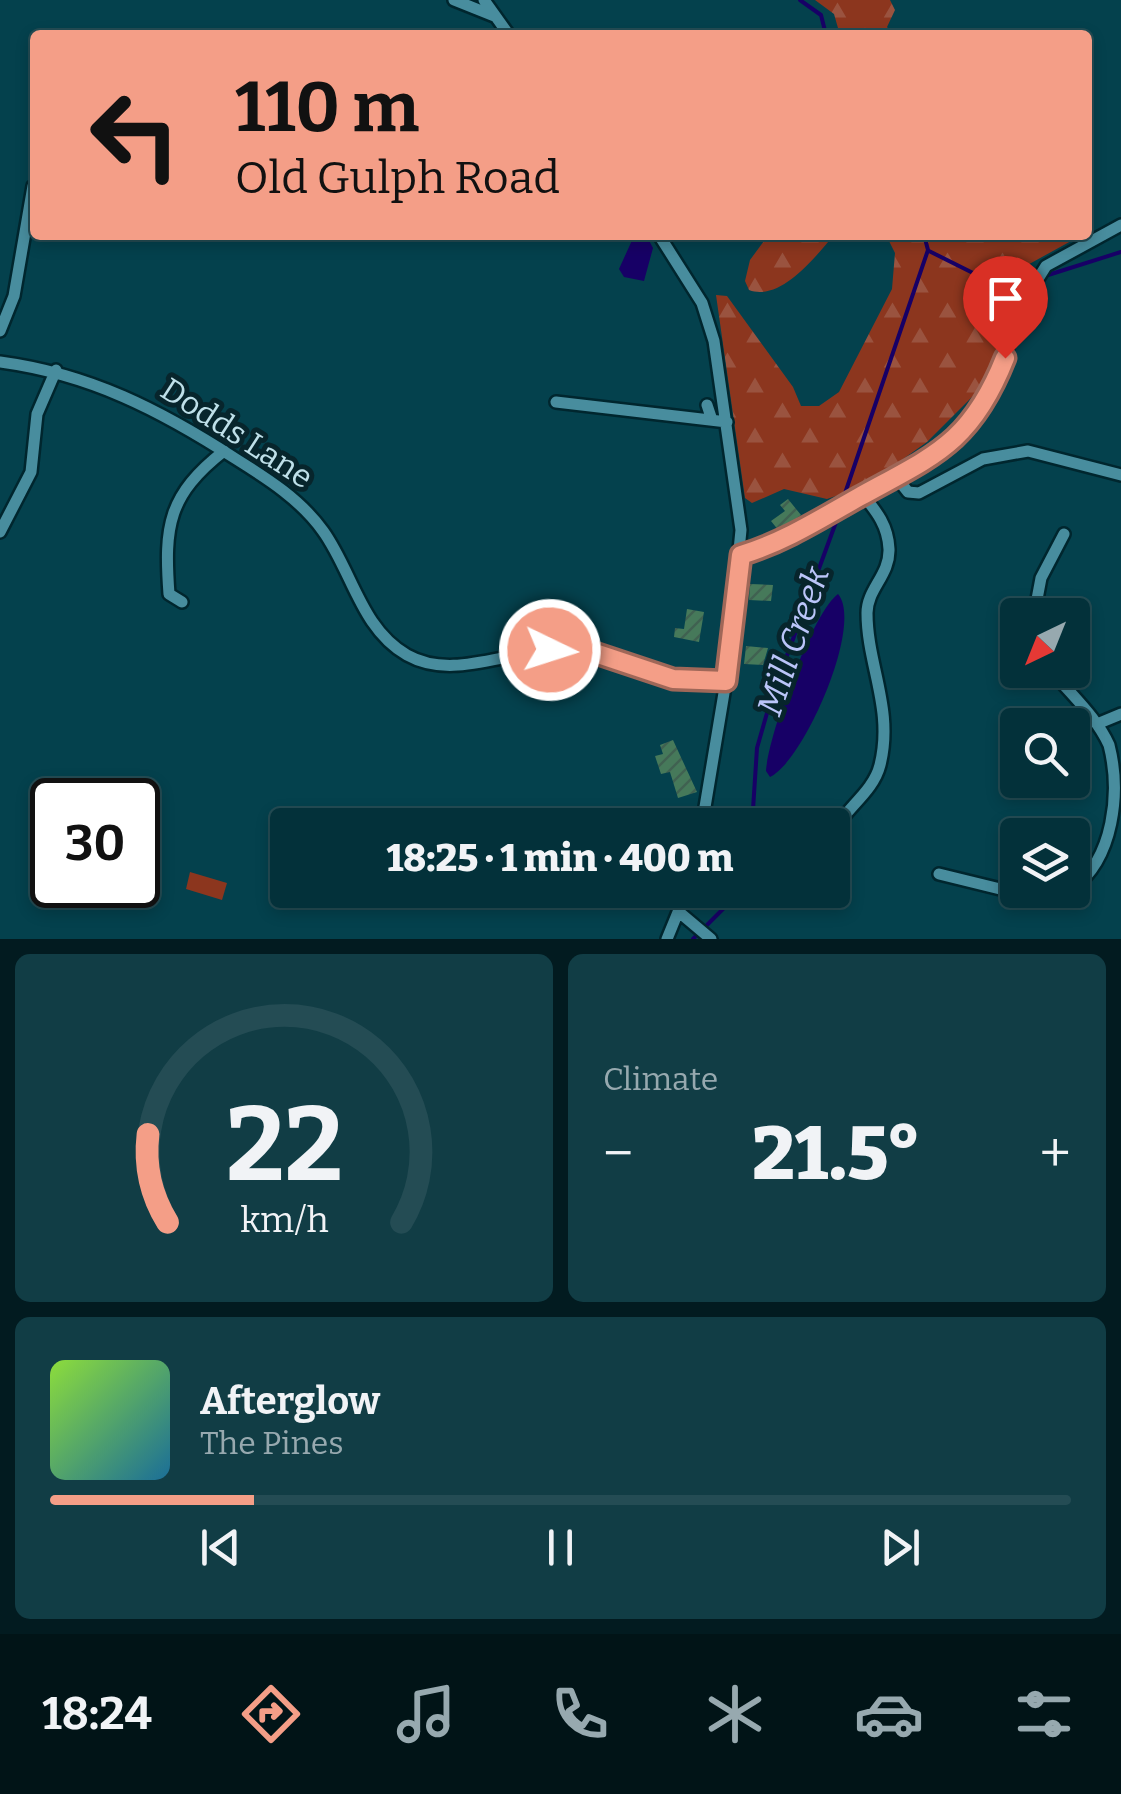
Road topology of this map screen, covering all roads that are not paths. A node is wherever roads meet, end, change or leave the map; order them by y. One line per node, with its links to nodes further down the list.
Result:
1 (454, 0): 3 (street)
2 (484, 0): 3 (street)
3 (494, 16): 4 (street)
4 (504, 30)
5 (30, 203): 8 (street)
6 (1121, 225): 17 (street)
7 (662, 240): 14 (street)
8 (0, 331)
9 (0, 362): 10 (street, Dodds Lane)
10 (56, 370): 15 (street, Dodds Lane); 19 (street)
11 (556, 402): 13 (street)
12 (707, 405): 13 (street)
13 (712, 420): 14 (street)
14 (727, 422): 21 (street)
15 (224, 451): 23 (street); 24 (street, Dodds Lane)
16 (1121, 475): 17 (street)
17 (897, 478): 18 (street)
18 (857, 498): 21 (street); 29 (street)
19 (0, 532)
20 (1064, 534): 22 (street)
21 (741, 555): 24 (street)
22 (1037, 598)
23 (182, 602)
24 (726, 681): 28 (street)
25 (1067, 688): 27 (street)
26 (1121, 714): 27 (street)
27 (1098, 724): 31 (street)
28 (705, 808)
29 (850, 810)
30 (940, 874): 32 (street)
31 (1090, 874)
32 (1000, 889)
33 (681, 908): 34 (street)
34 (680, 912): 35 (street); 36 (street)
35 (710, 938)
36 (667, 939)

